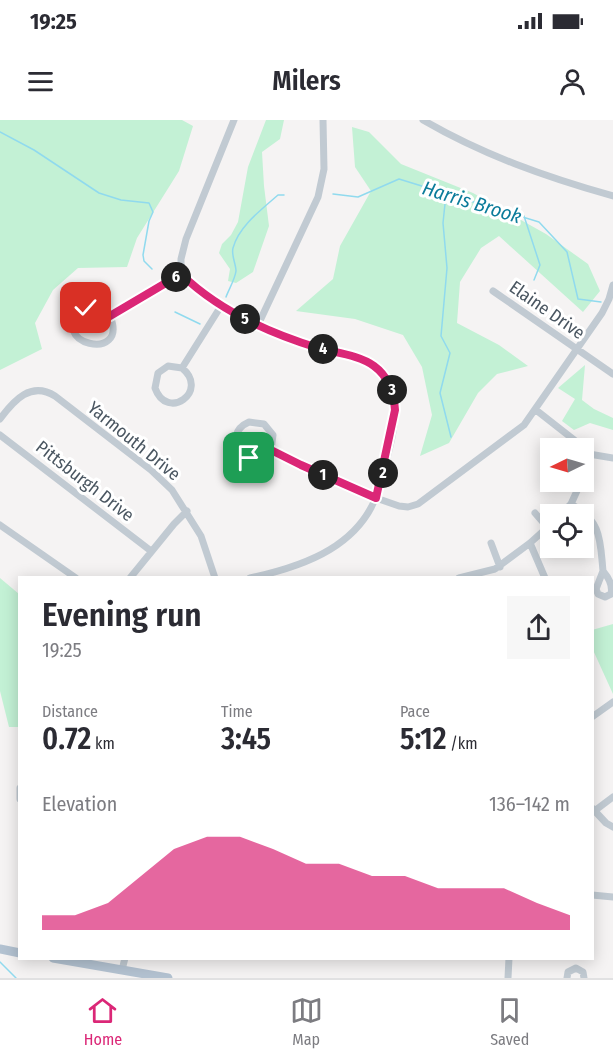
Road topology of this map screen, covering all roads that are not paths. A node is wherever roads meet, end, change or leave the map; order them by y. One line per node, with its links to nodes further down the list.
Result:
1 (234, 120): 5 (street)
2 (323, 120): 10 (street)
3 (423, 120): 4 (street)
4 (613, 196)
5 (181, 274): 8 (street); 9 (street)
6 (613, 285): 11 (street)
7 (493, 291): 11 (street, Elaine Drive)
8 (221, 306): 10 (street); 12 (street)
9 (110, 316): 9 (street)
10 (258, 325): 22 (street)
11 (578, 350): 13 (street, Elaine Drive); 14 (street)
12 (182, 368): 12 (street)
13 (613, 374)
14 (536, 410): 17 (street); 22 (street)
15 (0, 419): 24 (street, Yarmouth Drive)
16 (0, 435): 32 (street, Pittsburgh Drive)
17 (574, 438)
18 (271, 450): 18 (street); 22 (street)
19 (594, 455): 20 (street)
20 (613, 458)
21 (576, 492): 23 (street)
22 (376, 498): 38 (street)
23 (571, 504)
24 (187, 511): 32 (street); 37 (street, Yarmouth Drive)
25 (536, 513): 26 (street)
26 (540, 517)
27 (0, 525): 35 (street)
28 (594, 525): 34 (street)
29 (540, 534): 31 (street)
30 (491, 543): 33 (street)
31 (530, 543): 33 (street); 40 (street)
32 (151, 551): 36 (street)
33 (500, 567): 39 (street)
34 (603, 571)
35 (73, 576)
36 (132, 576)
37 (214, 576)
38 (257, 576)
39 (468, 576)
40 (544, 576)
41 (613, 702): 42 (street)
42 (594, 716)
43 (613, 797): 44 (street)
44 (594, 809)
45 (594, 811): 46 (street)
46 (613, 827)
47 (594, 895): 48 (street)
48 (613, 897)
49 (0, 949): 50 (main road)
50 (18, 953)
51 (64, 960): 54 (main road)
52 (124, 960): 54 (street)
53 (509, 960): 56 (street)
54 (122, 970): 55 (main road)
55 (165, 978)
56 (508, 978)
57 (567, 978): 58 (street)
58 (584, 978)

